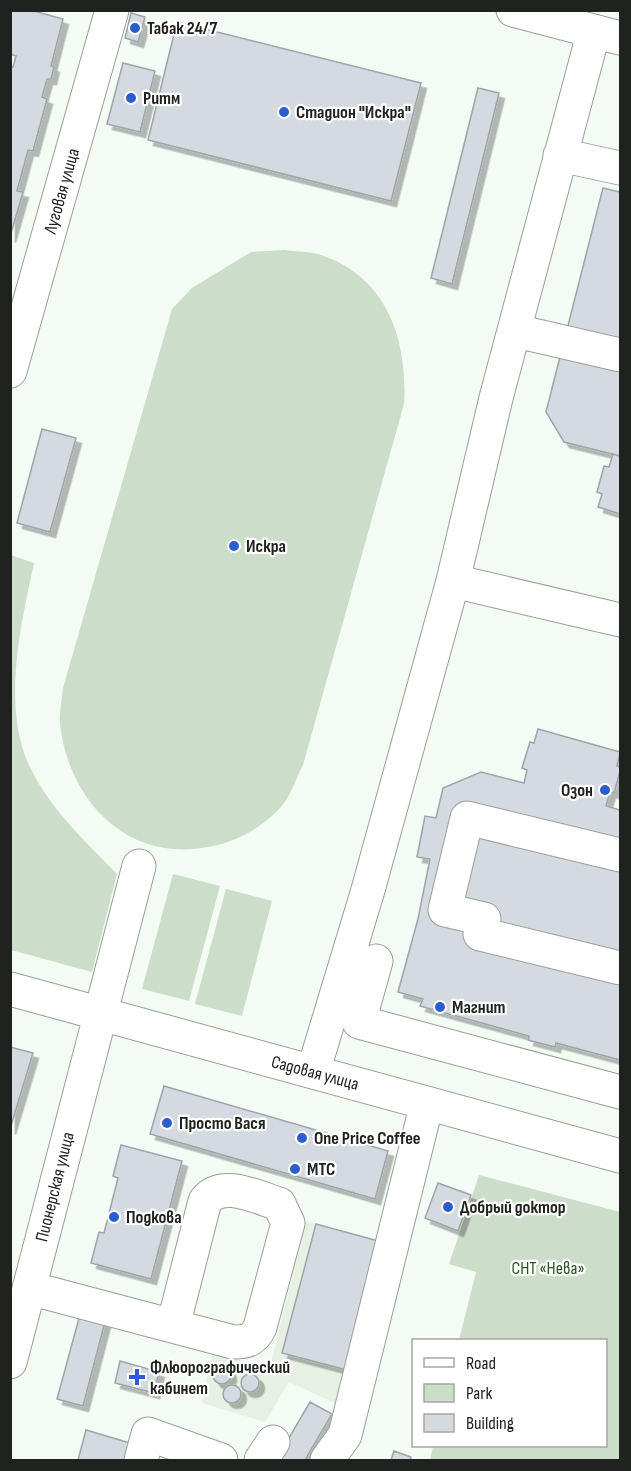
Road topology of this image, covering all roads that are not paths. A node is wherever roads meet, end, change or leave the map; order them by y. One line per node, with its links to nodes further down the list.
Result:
1 (112, 10): 8 (street, Луговая улица)
2 (513, 10): 3 (street)
3 (607, 34): 4 (street)
4 (560, 155): 5 (street); 6 (street)
5 (621, 168)
6 (516, 331): 7 (street); 9 (street)
7 (621, 355)
8 (11, 371)
9 (453, 581): 10 (street); 17 (street)
10 (621, 620)
11 (621, 855): 14 (street)
12 (139, 866): 16 (street, Пионерская улица)
13 (376, 961): 18 (street)
14 (621, 968)
15 (10, 989): 16 (street, Садовая улица)
16 (100, 1013): 17 (street, Садовая улица); 21 (street, Пионерская улица)
17 (313, 1072): 19 (street, Садовая улица)
18 (621, 1092)
19 (427, 1103): 20 (street, Садовая улица); 26 (street)
20 (621, 1156)
21 (29, 1288): 22 (street); 23 (street, Пионерская улица)
22 (173, 1326): 22 (street)
23 (10, 1362)
24 (141, 1461): 25 (street)
25 (221, 1461)
26 (327, 1461)

